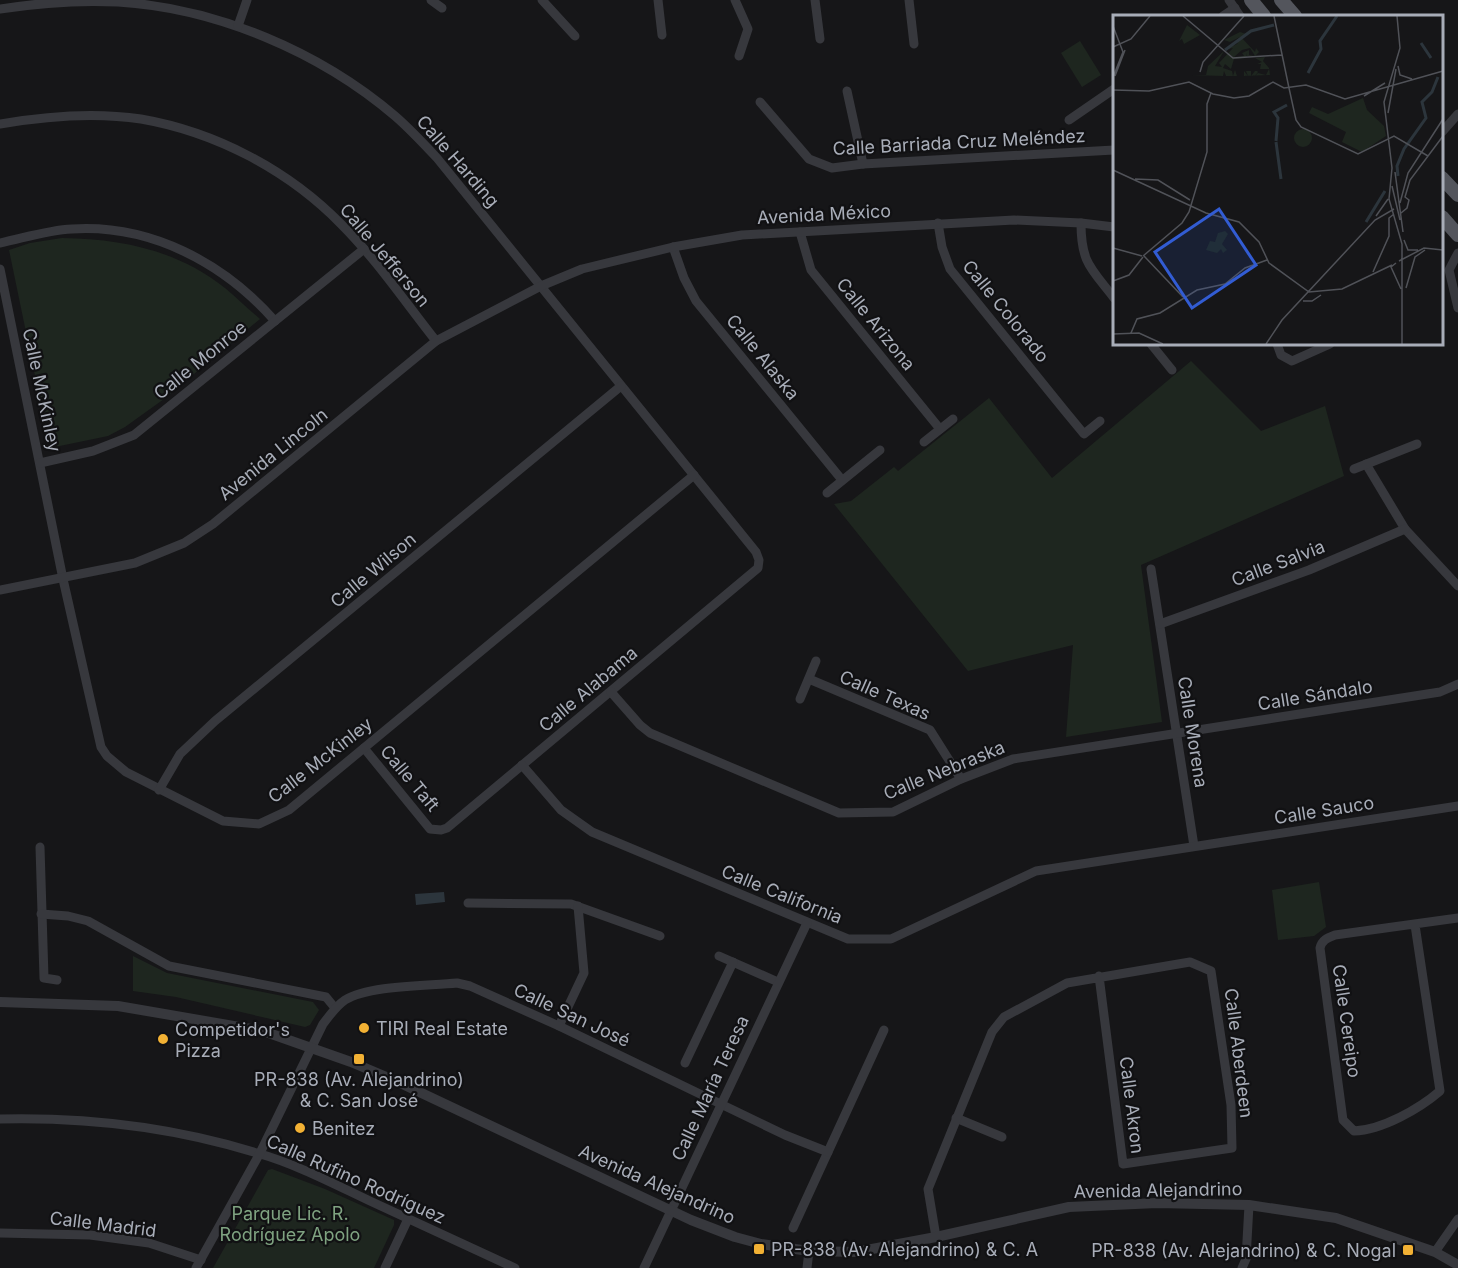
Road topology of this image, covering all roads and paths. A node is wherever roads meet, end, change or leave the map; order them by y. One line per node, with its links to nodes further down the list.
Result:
1 (247, 0): 14 (street)
2 (431, 0): 10 (street)
3 (542, 0): 16 (street)
4 (658, 0): 15 (street)
5 (735, 0): 19 (street)
6 (815, 0): 17 (street)
7 (909, 0): 18 (street)
8 (1251, 0): 12 (main road)
9 (1281, 0): 13 (main road)
10 (442, 8)
11 (0, 9): 14 (street, Calle Harding)
12 (1263, 15)
13 (1294, 15)
14 (238, 26): 42 (street, Calle Harding)
15 (662, 35)
16 (575, 36)
17 (820, 39)
18 (914, 44)
19 (739, 56)
20 (1113, 90): 24 (street)
21 (847, 91): 28 (street)
22 (760, 102): 28 (street, Calle Barriada Cruz Meléndez)
23 (1458, 114): 26 (street)
24 (1069, 120)
25 (0, 124): 39 (street, Calle Jefferson)
26 (1443, 131)
27 (1113, 150): 28 (street, Calle Barriada Cruz Meléndez)
28 (862, 164)
29 (1443, 179): 30 (main road)
30 (1458, 195)
31 (1443, 218): 36 (main road)
32 (938, 223): 33 (street, Avenida México); 35 (street, Avenida México); 53 (street, Calle Colorado)
33 (1081, 223): 34 (street, Avenida México); 43 (street)
34 (1113, 227)
35 (800, 232): 38 (street, Avenida México); 54 (street, Calle Arizona)
36 (1458, 236)
37 (0, 243): 45 (street)
38 (673, 246): 42 (street, Avenida México); 62 (street, Calle Alaska)
39 (364, 249): 45 (street, Calle Monroe); 46 (street, Calle Jefferson)
40 (1458, 253): 44 (street)
41 (0, 269): 58 (street, Calle McKinley)
42 (541, 286): 46 (street, Avenida Lincoln); 51 (street, Calle Harding)
43 (1113, 297)
44 (1458, 308)
45 (275, 321): 58 (street, Calle Monroe)
46 (436, 341): 67 (street, Avenida Lincoln)
47 (1152, 345): 50 (street)
48 (1277, 345): 49 (street)
49 (1328, 345)
50 (1172, 370)
51 (621, 386): 61 (street, Calle Harding); 80 (street, Calle Wilson)
52 (953, 419): 54 (street)
53 (1101, 421)
54 (940, 429): 55 (street)
55 (924, 442)
56 (1417, 444): 59 (street)
57 (880, 450): 62 (street)
58 (40, 463): 67 (street, Calle McKinley)
59 (1366, 464): 60 (street); 64 (street)
60 (1354, 469)
61 (694, 476): 65 (street, Calle Harding); 77 (street, Calle McKinley)
62 (842, 480): 63 (street)
63 (827, 493)
64 (1405, 529): 68 (street); 70 (street, Calle Salvia)
65 (759, 560): 74 (street, Calle Alabama)
66 (1151, 569): 70 (street, Calle Morena)
67 (63, 579): 69 (street, Avenida Lincoln); 80 (street, Calle McKinley)
68 (1458, 586)
69 (0, 590)
70 (1160, 624): 76 (street, Calle Morena)
71 (816, 661): 72 (street)
72 (808, 680): 75 (street); 79 (street, Calle Texas)
73 (1458, 684): 76 (street, Calle Sándalo)
74 (611, 692): 78 (street, Calle Alabama); 79 (street, Calle Nebraska)
75 (800, 699)
76 (1177, 733): 79 (street, Calle Nebraska); 83 (street, Calle Morena)
77 (364, 748): 80 (street, Calle McKinley); 82 (street, Calle Taft)
78 (522, 765): 82 (street, Calle Alabama); 89 (street, Calle California)
79 (961, 779)
80 (159, 790)
81 (1458, 806): 83 (street, Calle Sauco)
82 (430, 829)
83 (1194, 846): 89 (street, Calle California)
84 (40, 847): 87 (street)
85 (468, 903): 86 (street)
86 (578, 906): 91 (street); 99 (street)
87 (41, 914): 95 (street); 98 (street)
88 (1458, 918): 90 (street, Calle Cereipo)
89 (807, 923): 96 (street, Calle María Teresa)
90 (1415, 925): 90 (street, Calle Cereipo)
91 (660, 936)
92 (719, 956): 93 (street)
93 (733, 962): 96 (street); 102 (street)
94 (1099, 976): 104 (street, Calle Aberdeen); 107 (street, Calle Aberdeen); 107 (street, Calle Akron)
95 (57, 980)
96 (778, 982): 103 (street, Calle María Teresa)
97 (0, 1002): 101 (street, Avenida Alejandrino)
98 (335, 1008): 99 (street, Calle San José); 101 (street)
99 (559, 1026): 103 (street, Calle San José)
100 (884, 1030): 108 (street)
101 (311, 1047): 109 (street); 111 (street, Avenida Alejandrino)
102 (685, 1063)
103 (722, 1104): 108 (street, Calle San José); 111 (street, Calle María Teresa)
104 (956, 1118): 106 (street); 116 (street, Calle Aberdeen)
105 (0, 1119): 109 (street, Calle Rufino Rodríguez)
106 (1002, 1137)
107 (1232, 1148)
108 (828, 1152): 114 (street)
109 (260, 1153): 112 (street, Calle Rufino Rodríguez); 119 (street)
110 (1249, 1205): 116 (street, Avenida Alejandrino); 118 (street, Avenida Alejandrino); 125 (street)
111 (670, 1211): 117 (street, Avenida Alejandrino); 123 (street, Calle María Teresa)
112 (408, 1218): 121 (street); 122 (street, Calle Rufino Rodríguez)
113 (1458, 1219): 118 (street)
114 (793, 1228)
115 (0, 1233): 119 (street, Calle Madrid)
116 (936, 1237): 117 (street, Avenida Alejandrino)
117 (808, 1251): 124 (street)
118 (1435, 1252): 120 (street, Avenida Alejandrino)
119 (198, 1264)
120 (1458, 1265)
121 (385, 1268)
122 (515, 1268)
123 (644, 1268)
124 (807, 1268)
125 (1242, 1268)

